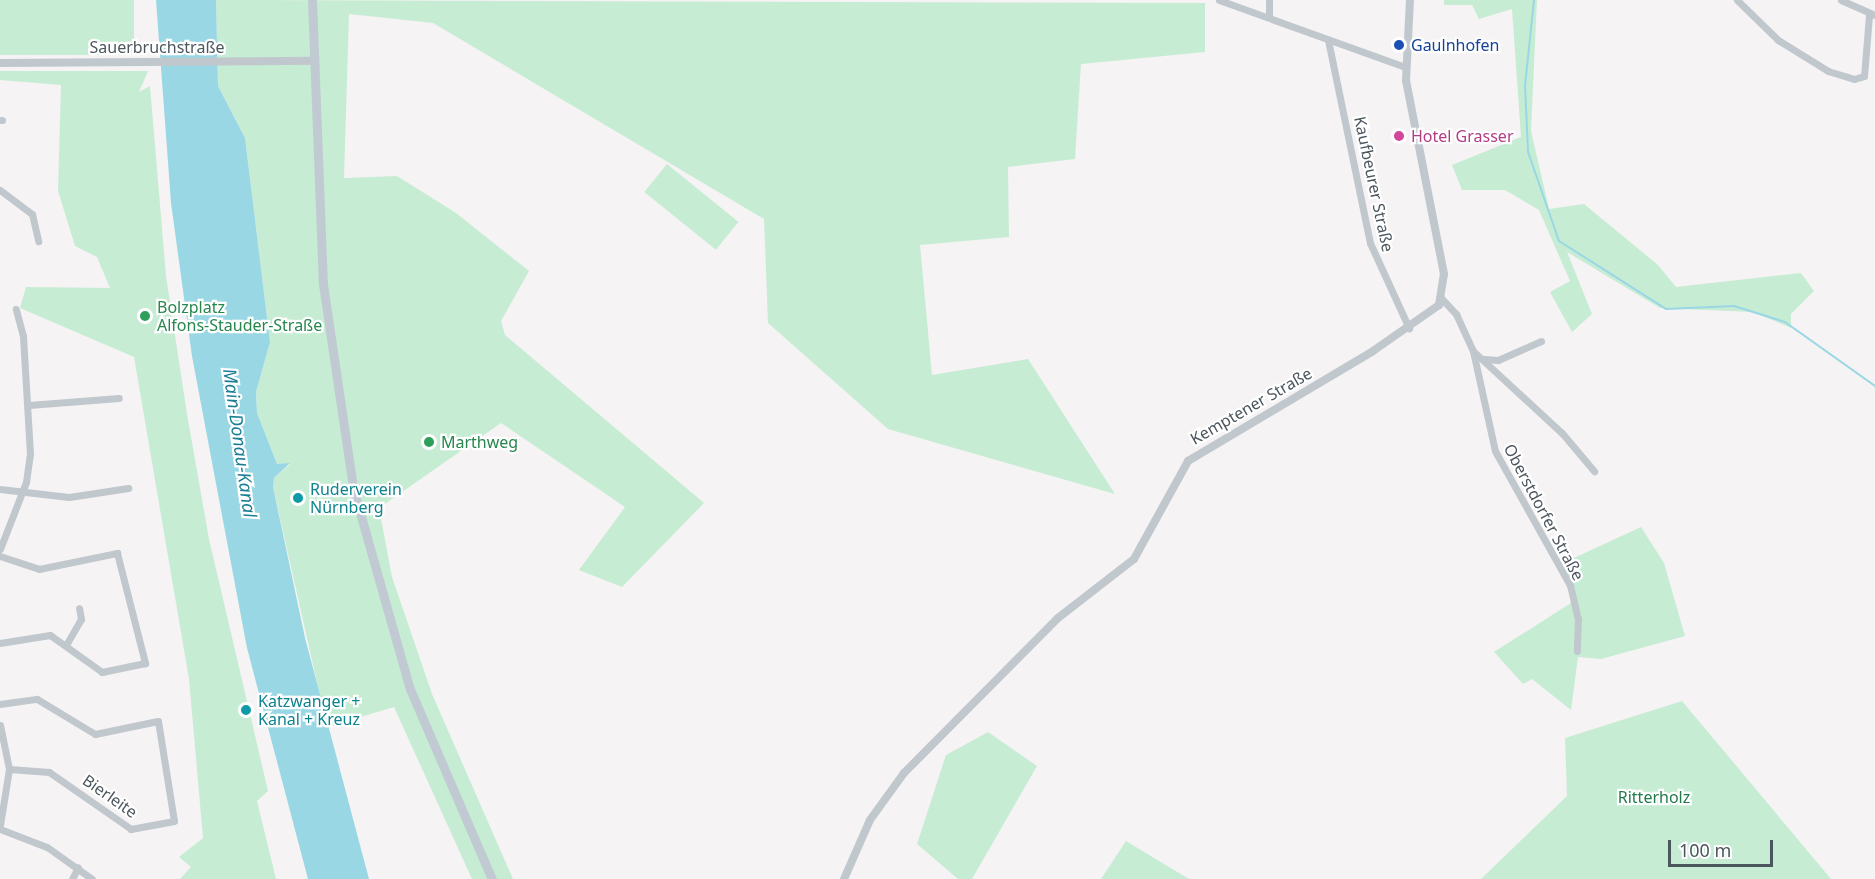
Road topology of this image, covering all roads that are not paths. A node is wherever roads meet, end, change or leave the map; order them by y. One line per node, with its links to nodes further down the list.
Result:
1 (312, 0): 12 (main road)
2 (1219, 0): 7 (street)
3 (1269, 0): 7 (street)
4 (1410, 0): 14 (street)
5 (1737, 0): 11 (street)
6 (1840, 0): 8 (street)
7 (1269, 15): 9 (street)
8 (1872, 15): 11 (street)
9 (1328, 39): 14 (street); 19 (street, Kaufbeurer Straße)
10 (1875, 57): 11 (street)
11 (1866, 58)
12 (313, 61): 13 (street, Sauerbruchstraße); 42 (main road)
13 (0, 63)
14 (1406, 67): 17 (street)
15 (0, 190): 16 (street)
16 (38, 241)
17 (1442, 299): 19 (street, Kemptener Straße); 21 (street)
18 (16, 309): 24 (street)
19 (1409, 328): 43 (street, Kemptener Straße)
20 (1541, 341): 22 (street)
21 (1473, 351): 22 (street); 34 (street, Oberstdorfer Straße)
22 (1481, 358): 25 (street)
23 (119, 398): 24 (street)
24 (29, 405): 28 (street)
25 (1594, 471)
26 (128, 488): 28 (street)
27 (0, 489): 28 (street)
28 (21, 492): 29 (street)
29 (0, 549)
30 (0, 556): 33 (street)
31 (79, 608): 33 (street)
32 (0, 643): 33 (street)
33 (66, 645)
34 (1577, 651)
35 (0, 704): 37 (street, Bierleite)
36 (0, 724): 37 (street)
37 (9, 769): 38 (street)
38 (0, 827): 39 (street)
39 (78, 867): 40 (street); 41 (street)
40 (72, 879)
41 (92, 879)
42 (492, 879)
43 (844, 879)

